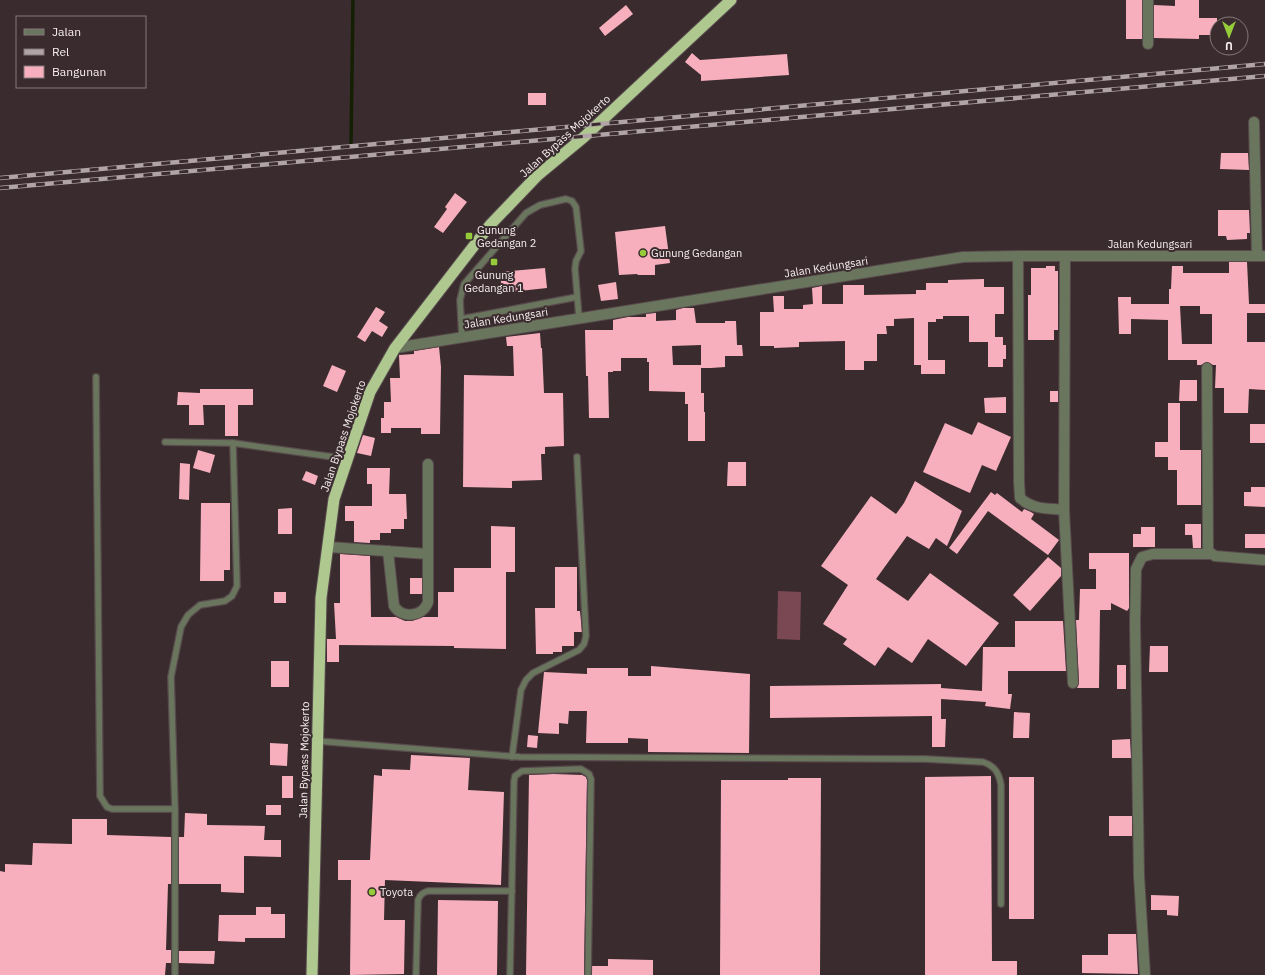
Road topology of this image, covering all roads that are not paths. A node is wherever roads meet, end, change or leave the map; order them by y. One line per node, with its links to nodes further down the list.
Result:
1 (732, 0): 12 (highway, Jalan Bypass Mojokerto)
2 (1148, 0): 3 (street)
3 (1148, 44)
4 (1254, 122): 7 (street)
5 (1018, 256): 6 (street, Jalan Kedungsari); 9 (street, Jalan Kedungsari); 20 (street)
6 (1064, 256): 7 (street, Jalan Kedungsari); 20 (street)
7 (1261, 256)
8 (577, 297): 9 (lane); 10 (lane); 10 (lane)
9 (579, 318): 11 (street, Jalan Kedungsari)
10 (461, 319): 11 (lane)
11 (462, 337): 12 (street, Jalan Kedungsari)
12 (395, 348): 18 (highway, Jalan Bypass Mojokerto)
13 (1207, 368): 24 (street)
14 (96, 377): 29 (lane)
15 (165, 442): 16 (lane)
16 (233, 443): 18 (lane); 29 (lane)
17 (577, 457): 28 (lane)
18 (348, 459): 21 (highway, Jalan Bypass Mojokerto)
19 (428, 464): 23 (street)
20 (1064, 510): 26 (street)
21 (329, 547): 22 (street); 27 (highway, Jalan Bypass Mojokerto)
22 (388, 551): 23 (street); 23 (street)
23 (428, 554)
24 (1211, 554): 25 (street); 37 (street)
25 (1265, 560)
26 (1073, 683)
27 (317, 741): 28 (lane); 33 (highway, Jalan Bypass Mojokerto)
28 (512, 757): 31 (lane)
29 (175, 809): 32 (lane)
30 (512, 891): 34 (lane); 35 (lane); 36 (lane)
31 (1001, 904)
32 (175, 975)
33 (312, 975)
34 (416, 975)
35 (510, 975)
36 (588, 975)
37 (1145, 975)

